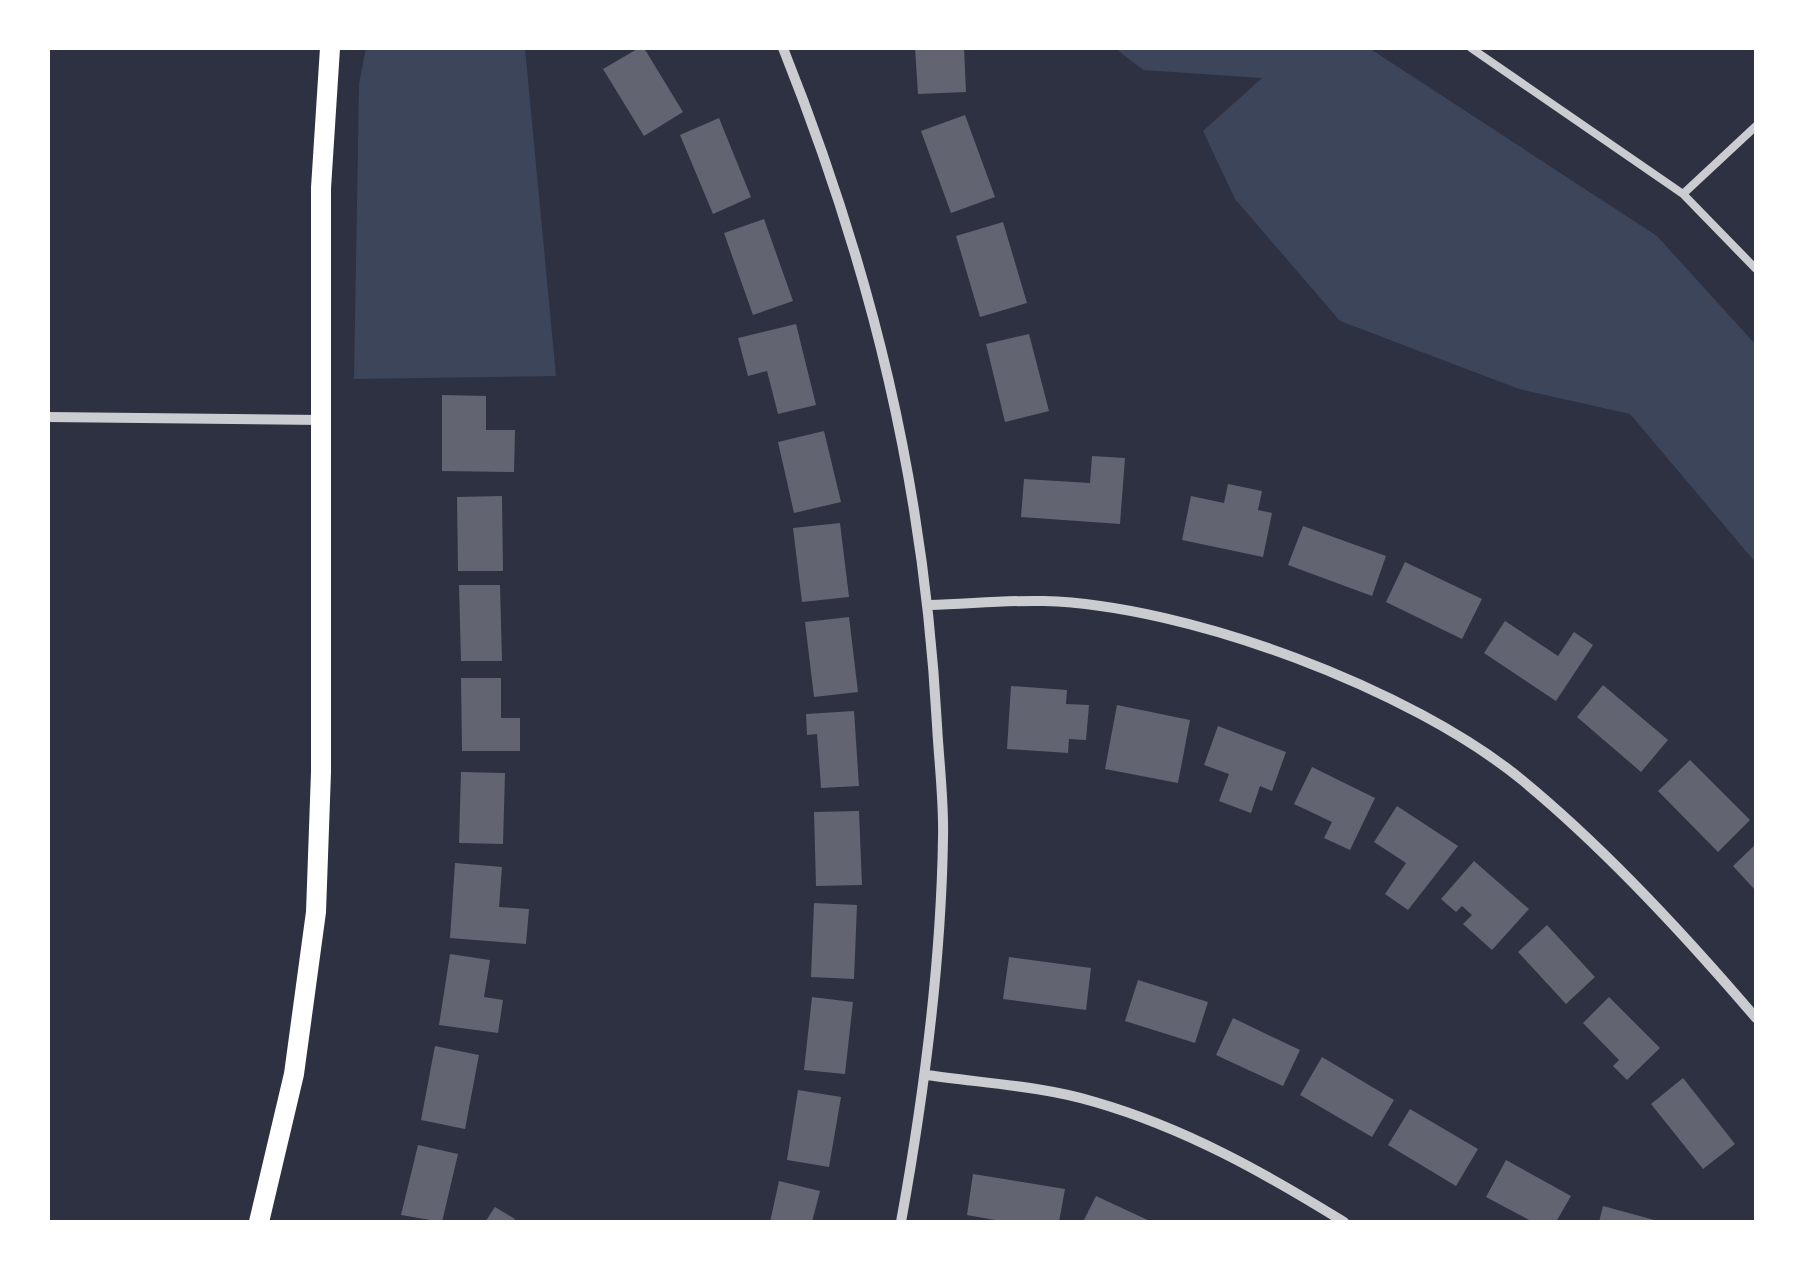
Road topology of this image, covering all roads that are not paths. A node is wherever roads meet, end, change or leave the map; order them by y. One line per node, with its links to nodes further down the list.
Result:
1 (330, 48): 8 (main road)
2 (783, 48): 9 (street)
3 (1471, 48): 5 (lane)
4 (1756, 126): 5 (lane)
5 (1682, 194): 6 (lane)
6 (1756, 269)
7 (48, 417): 8 (street)
8 (322, 420): 12 (main road)
9 (930, 605): 10 (street); 11 (street)
10 (1756, 1018)
11 (927, 1074): 13 (street); 14 (street)
12 (259, 1222)
13 (902, 1222)
14 (1344, 1222)

